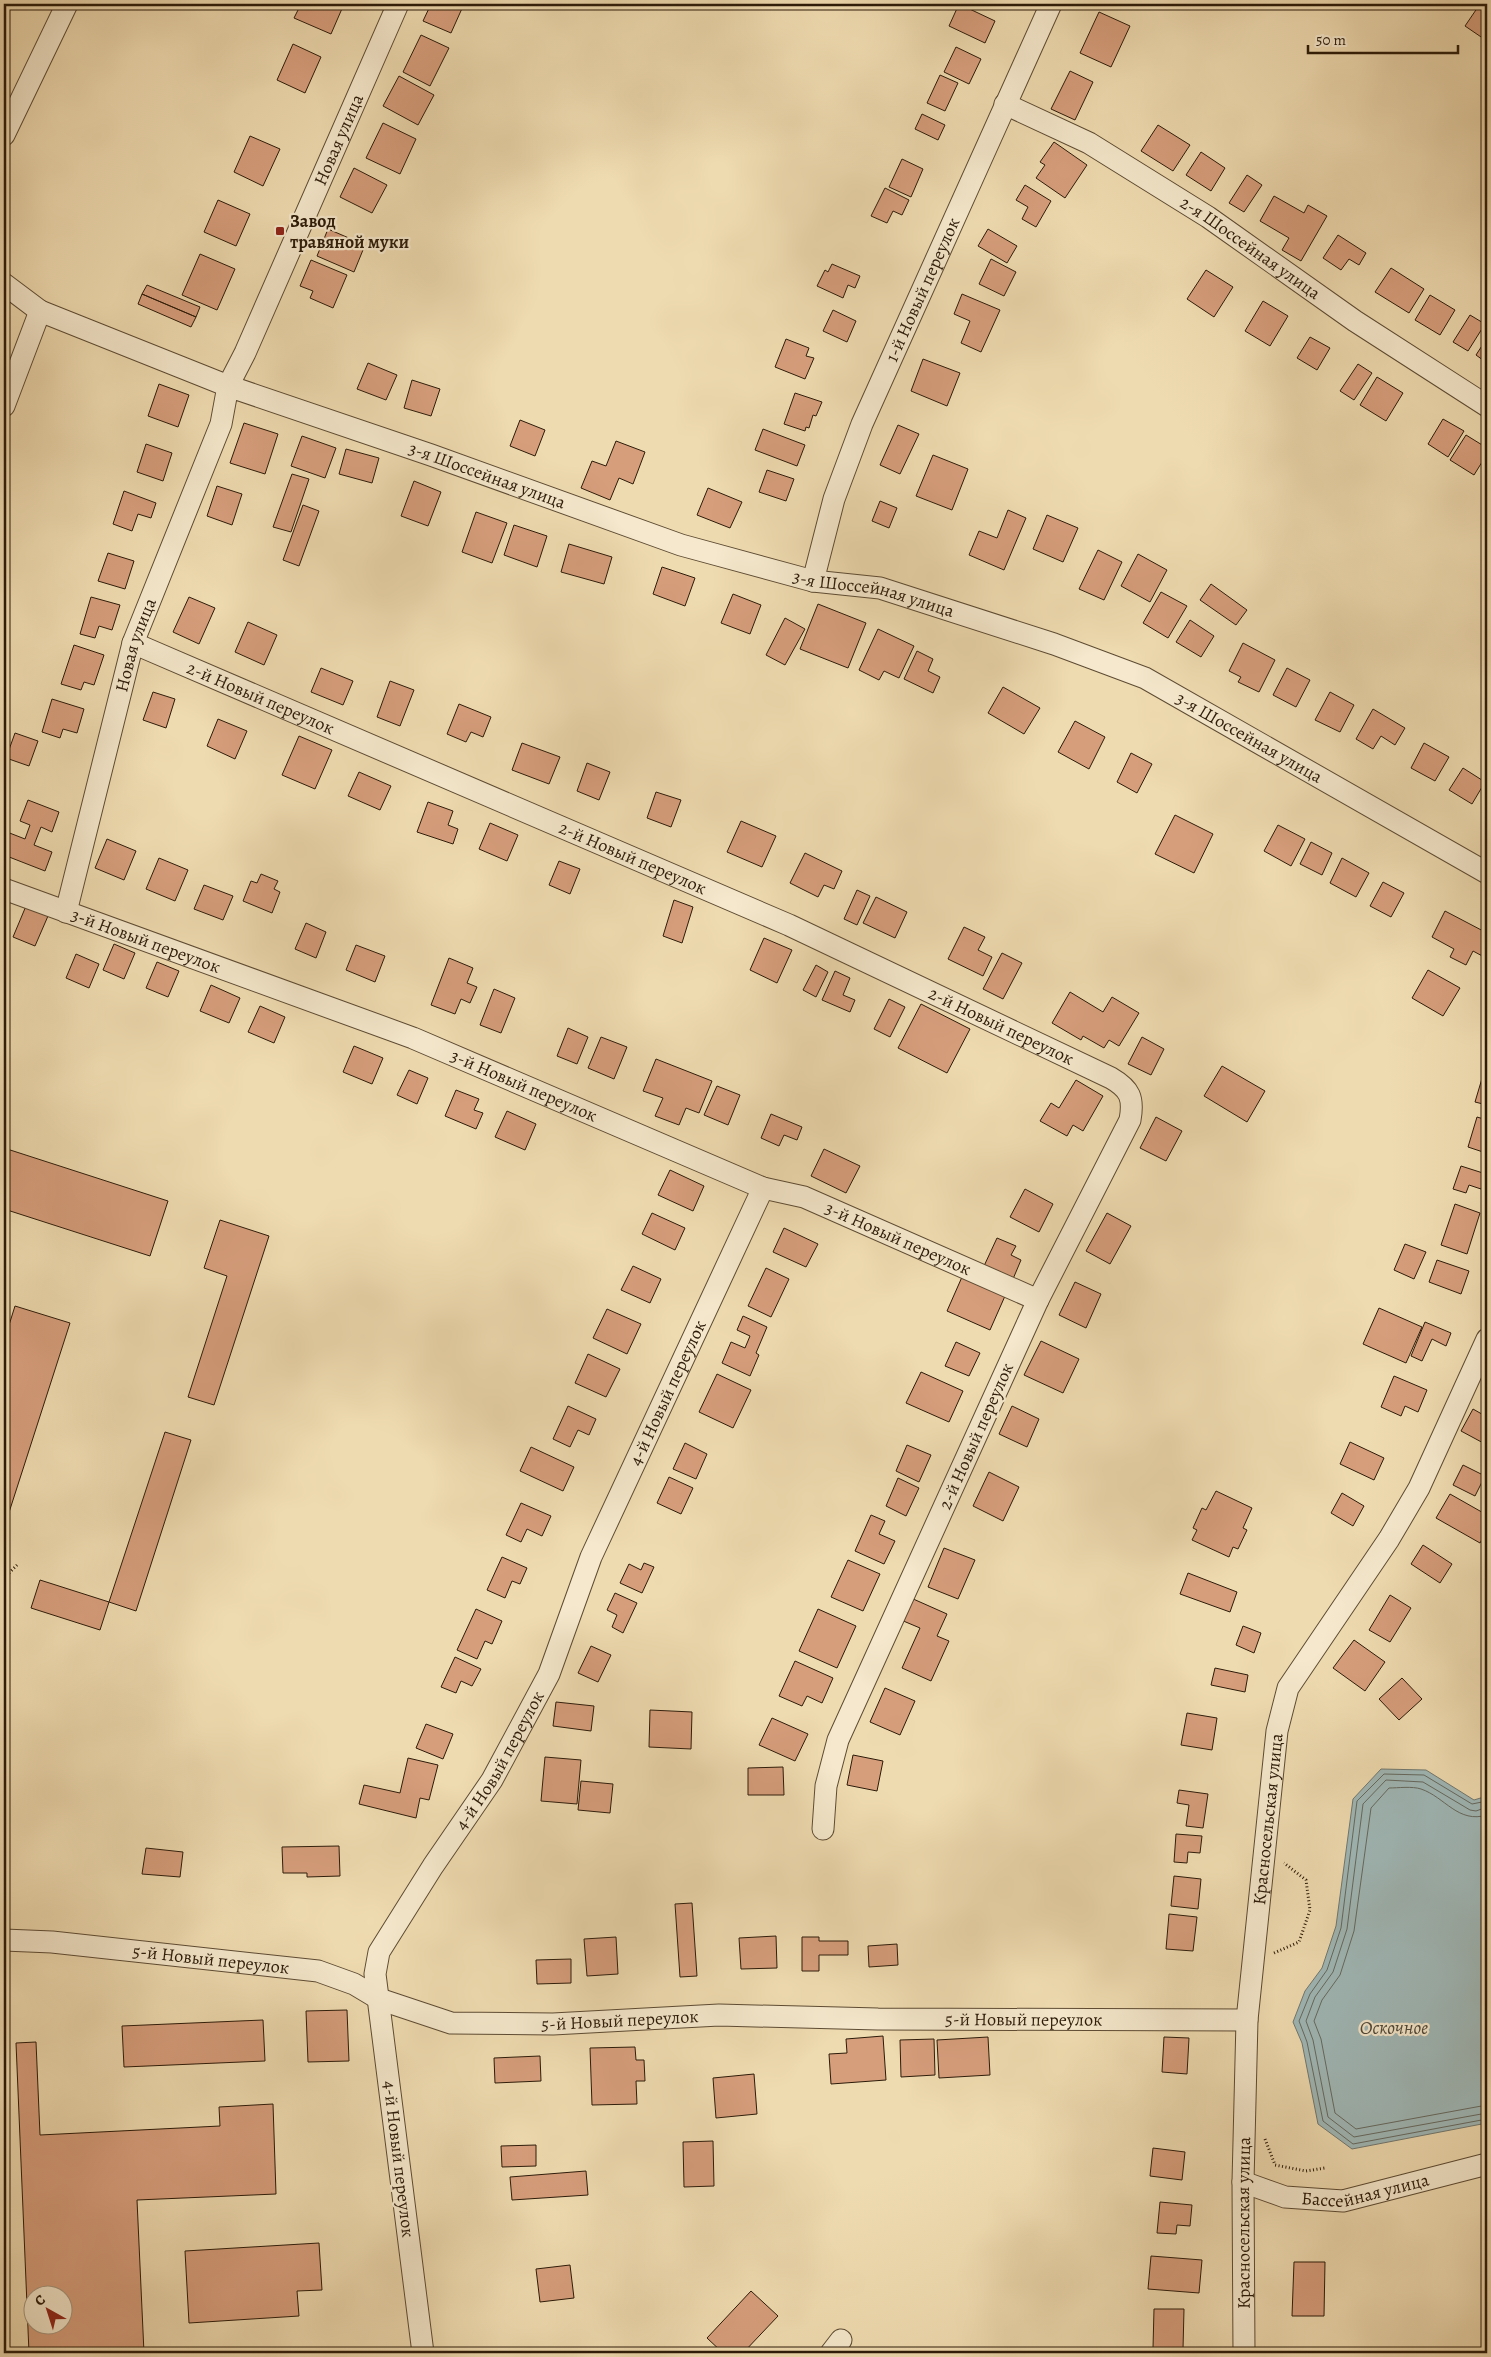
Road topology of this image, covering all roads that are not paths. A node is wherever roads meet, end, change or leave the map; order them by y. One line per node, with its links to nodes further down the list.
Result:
1 (67, 4): 5 (street)
2 (398, 4): 8 (street, Новая улица)
3 (1051, 4): 4 (street, 1-й Новый переулок)
4 (1005, 104): 10 (street, 2-я Шоссейная улица); 11 (street, 1-й Новый переулок)
5 (4, 135)
6 (4, 284): 7 (street)
7 (40, 310): 8 (street); 9 (street)
8 (228, 386): 11 (street, 3-я Шоссейная улица); 12 (street, Новая улица)
9 (4, 406)
10 (1487, 406)
11 (813, 581): 13 (street, 3-я Шоссейная улица)
12 (133, 643): 15 (street, Новая улица); 17 (street, 2-й Новый переулок)
13 (1487, 873)
14 (4, 889): 15 (street, 3-й Новый переулок)
15 (66, 912): 16 (street, 3-й Новый переулок)
16 (763, 1188): 17 (street, 3-й Новый переулок); 21 (street, 4-й Новый переулок)
17 (1038, 1300): 19 (street, 2-й Новый переулок)
18 (1487, 1339): 22 (street, Красносельская улица)
19 (823, 1829)
20 (4, 1940): 21 (street, 5-й Новый переулок)
21 (379, 1999): 22 (street, 5-й Новый переулок); 25 (street, 4-й Новый переулок)
22 (1247, 2020): 24 (street, Красносельская улица)
23 (1487, 2164): 24 (street, Бассейная улица)
24 (1243, 2182): 26 (street, Красносельская улица)
25 (424, 2353)
26 (1244, 2353)

